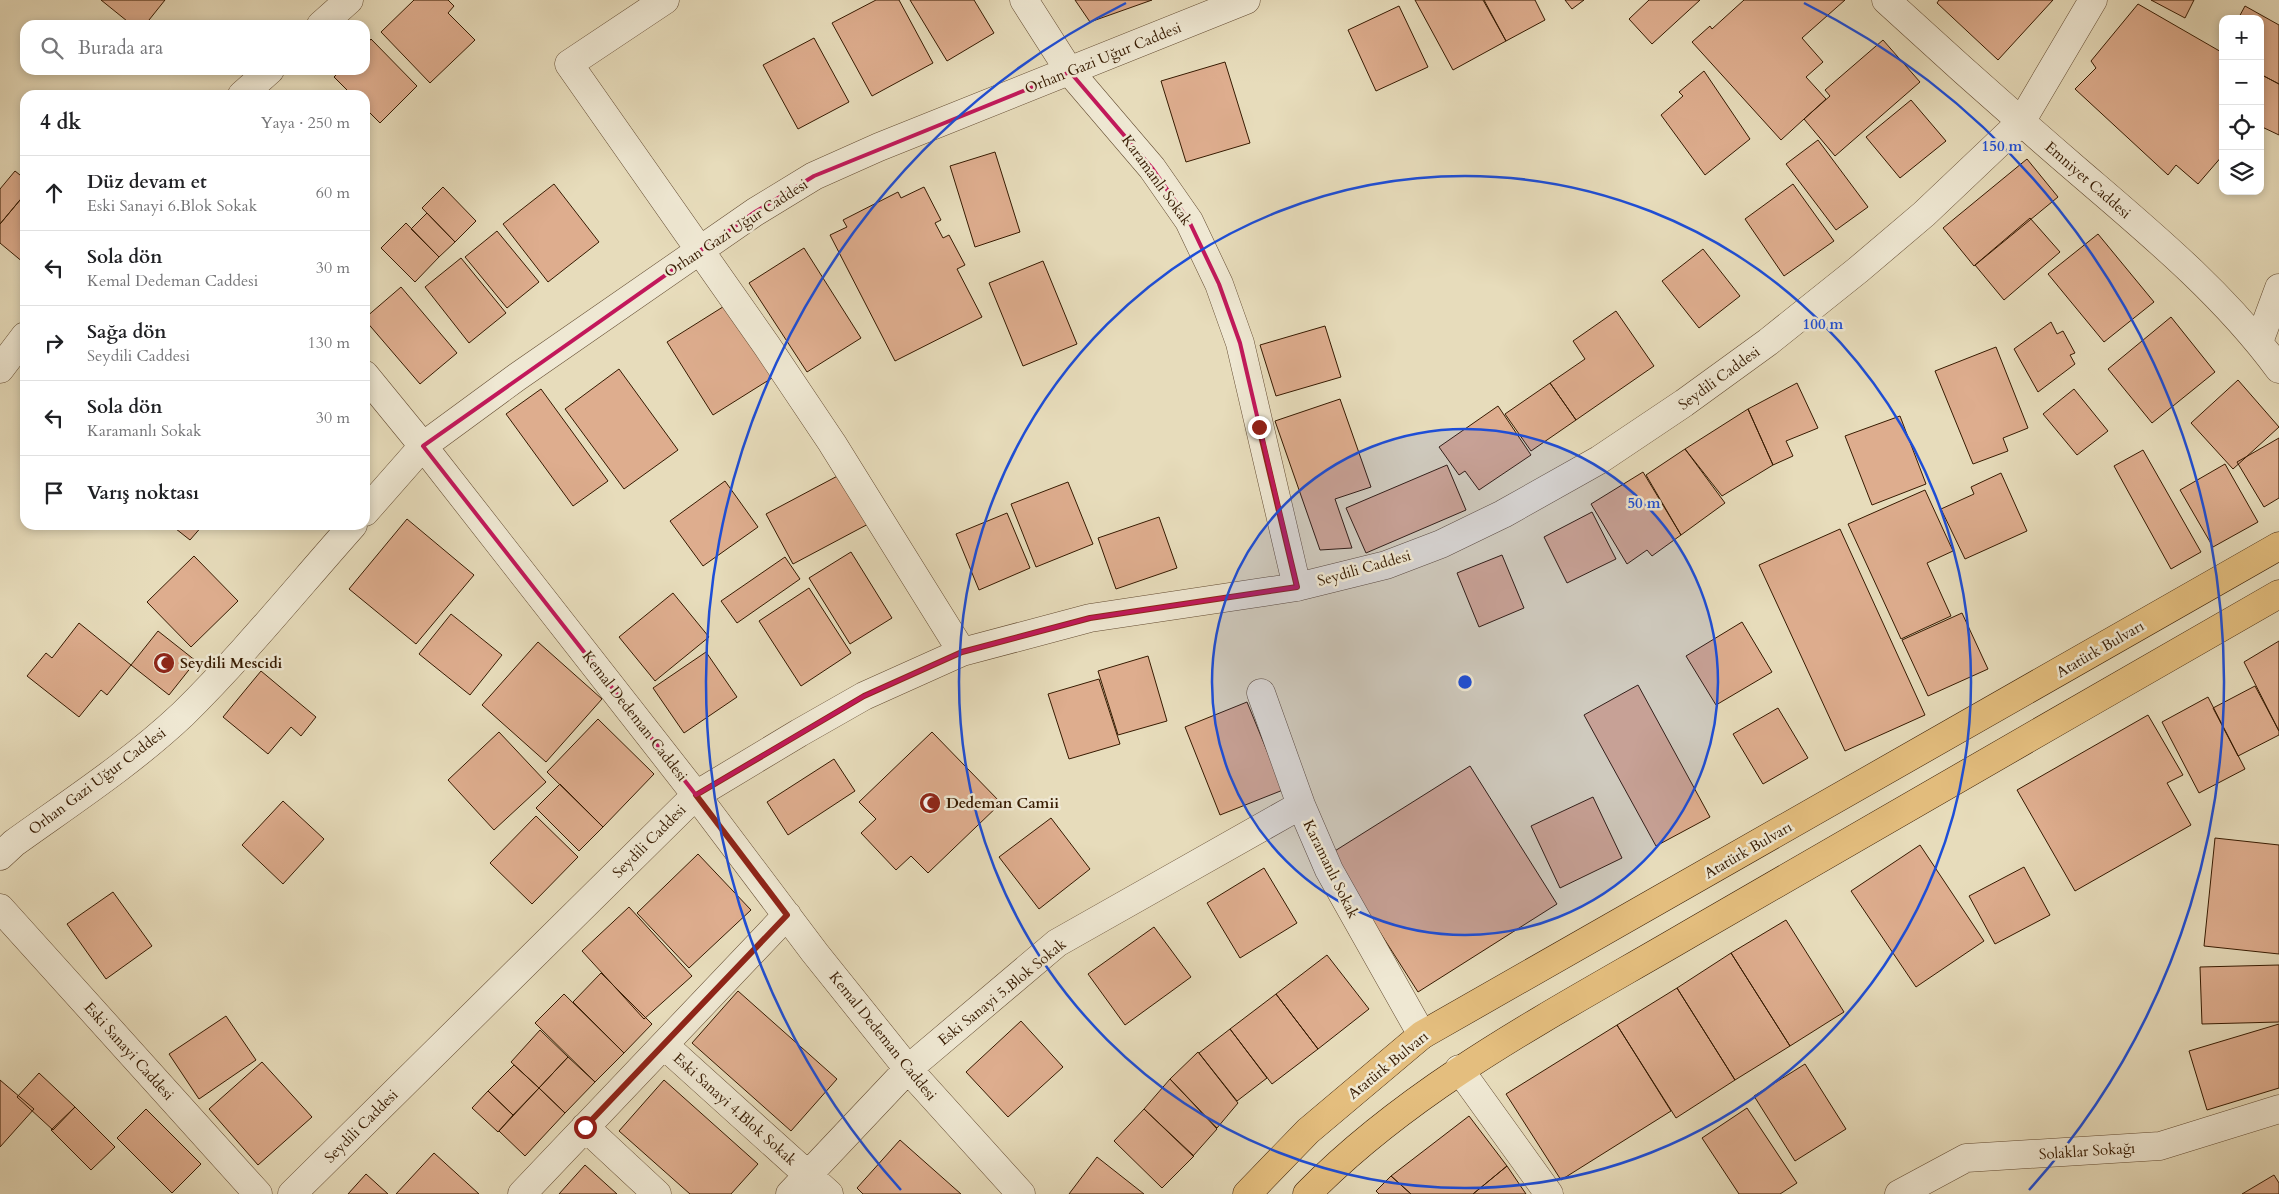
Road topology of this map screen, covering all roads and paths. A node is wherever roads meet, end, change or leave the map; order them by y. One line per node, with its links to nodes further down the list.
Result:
1 (350, 0): 7 (street)
2 (665, 0): 12 (street)
3 (1024, 0): 8 (street, Karamanlı Sokak)
4 (1246, 0): 8 (street, Orhan Gazi Uğur Caddesi)
5 (1886, 0): 11 (street, Emniyet Caddesi)
6 (2093, 0): 11 (street, Seydili Caddesi)
7 (327, 20)
8 (1070, 72): 12 (street, Orhan Gazi Uğur Caddesi); 23 (street, Karamanlı Sokak)
9 (264, 75): 10 (street)
10 (248, 90)
11 (2021, 122): 14 (street, Emniyet Caddesi); 23 (street, Seydili Caddesi)
12 (699, 250): 19 (street, Orhan Gazi Uğur Caddesi); 25 (street)
13 (2279, 288): 14 (street)
14 (2259, 342): 17 (street, Emniyet Caddesi)
15 (20, 343): 16 (street)
16 (0, 369)
17 (2279, 369)
18 (370, 381): 19 (street, Kemal Dedeman Caddesi)
19 (423, 446): 20 (street, Orhan Gazi Uğur Caddesi); 27 (street, Kemal Dedeman Caddesi)
20 (370, 506)
21 (349, 530): 29 (street, Orhan Gazi Uğur Caddesi)
22 (2279, 546): 32 (main road, Atatürk Bulvarı)
23 (1297, 587): 25 (street, Seydili Caddesi)
24 (2279, 594): 35 (main road)
25 (962, 652): 27 (street, Seydili Caddesi)
26 (1261, 693): 28 (street, Karamanlı Sokak)
27 (696, 795): 31 (street, Kemal Dedeman Caddesi); 40 (street, Seydili Caddesi)
28 (1301, 805): 32 (street, Karamanlı Sokak); 34 (street, Eski Sanayi 5.Blok Sokak)
29 (0, 856)
30 (0, 908): 39 (street, Eski Sanayi Caddesi)
31 (787, 915): 33 (street); 34 (street, Kemal Dedeman Caddesi)
32 (1422, 1035): 45 (main road, Atatürk Bulvarı)
33 (664, 1045): 37 (street); 38 (street, Eski Sanayi 4.Blok Sokak)
34 (908, 1069): 38 (street, Eski Sanayi 5.Blok Sokak); 44 (street, Kemal Dedeman Caddesi)
35 (1459, 1069): 46 (main road); 47 (street)
36 (2279, 1109): 48 (street, Solaklar Sokağı)
37 (585, 1127): 41 (street); 42 (street)
38 (799, 1185): 43 (street, Eski Sanayi 4.Blok Sokak)
39 (258, 1194)
40 (292, 1194)
41 (522, 1194)
42 (657, 1194)
43 (829, 1194)
44 (1021, 1194)
45 (1247, 1194)
46 (1307, 1194)
47 (1549, 1194)
48 (1899, 1194)

